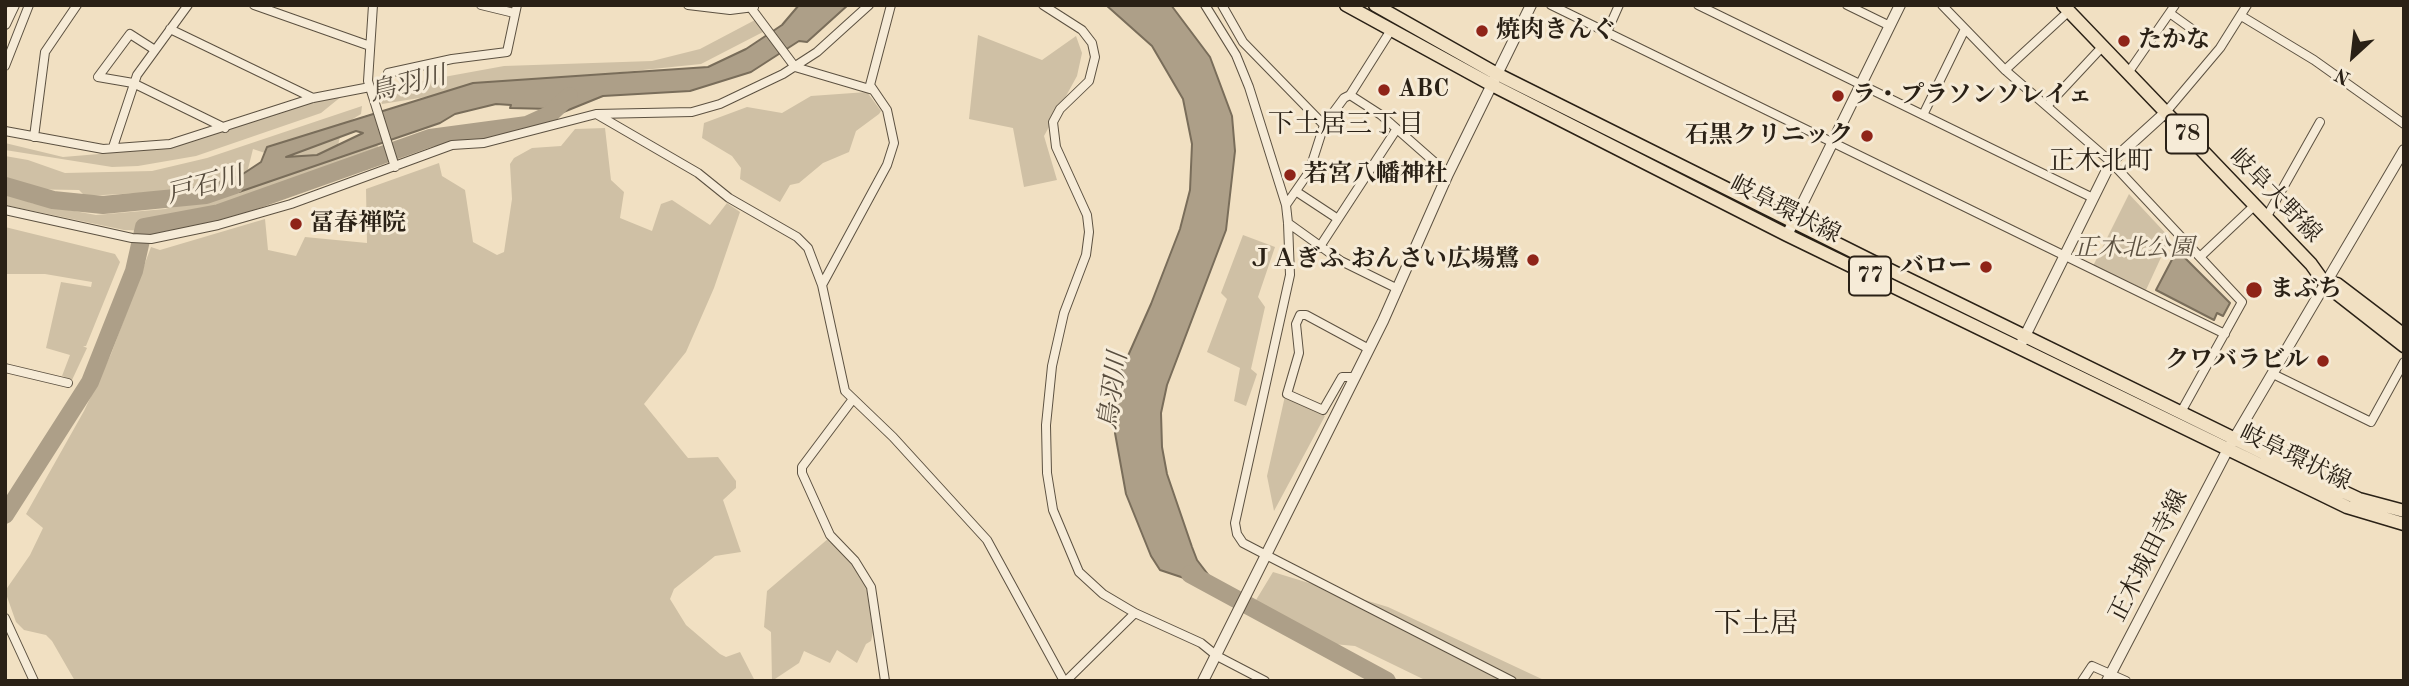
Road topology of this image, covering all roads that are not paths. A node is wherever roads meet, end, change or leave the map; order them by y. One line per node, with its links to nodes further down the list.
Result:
1 (14, 5): 29 (street)
2 (29, 5): 39 (street)
3 (77, 5): 61 (street)
4 (188, 5): 31 (street)
5 (254, 5): 36 (street)
6 (373, 5): 36 (street)
7 (481, 5): 25 (street)
8 (688, 5): 26 (street)
9 (869, 5): 40 (street)
10 (891, 5): 48 (street)
11 (1043, 5): 101 (street)
12 (1205, 5): 70 (street)
13 (1222, 5): 57 (street)
14 (1346, 5): 33 (main road, 岐阜環状線 / 77)
15 (1375, 5): 44 (main road, 岐阜環状線 / 77)
16 (1531, 5): 44 (street)
17 (1551, 5): 34 (street)
18 (1619, 5): 34 (street)
19 (1698, 5): 46 (street)
20 (1847, 5): 30 (street)
21 (1900, 5): 30 (street)
22 (1942, 5): 32 (street)
23 (2247, 5): 28 (street)
24 (2065, 7): 37 (main road, 岐阜大野線 / 78); 41 (street)
25 (516, 9): 42 (street)
26 (755, 9): 40 (street)
27 (2173, 9): 35 (street); 43 (street)
28 (2243, 17): 52 (street); 56 (street)
29 (5, 24)
30 (1890, 26): 46 (street)
31 (170, 29): 38 (street); 50 (street)
32 (1965, 29): 41 (street); 54 (street)
33 (1391, 30): 44 (main road, 岐阜環状線 / 77); 49 (street)
34 (1606, 32): 62 (street)
35 (2196, 32)
36 (370, 46): 47 (street)
37 (2103, 46): 43 (main road, 岐阜大野線 / 78); 51 (street)
38 (155, 50): 45 (street); 45 (street)
39 (5, 66)
40 (795, 66): 48 (street); 53 (street)
41 (2005, 70): 51 (street)
42 (388, 73)
43 (2128, 73): 52 (main road, 岐阜大野線 / 78)
44 (1495, 80): 67 (street); 75 (main road, 岐阜環状線 / 77); 77 (main road, 岐阜環状線 / 77)
45 (133, 83): 58 (street); 63 (street)
46 (1861, 84): 54 (street); 62 (street)
47 (370, 90): 50 (street); 66 (street)
48 (873, 90): 82 (street)
49 (1350, 95): 57 (street); 59 (street)
50 (313, 98): 58 (street)
51 (2047, 106): 65 (street)
52 (2166, 112): 65 (street); 71 (main road, 岐阜大野線 / 78)
53 (596, 114): 66 (street); 82 (street)
54 (1923, 115): 69 (street)
55 (2320, 122): 73 (street)
56 (2404, 124)
57 (1324, 125): 68 (street)
58 (225, 128): 63 (street)
59 (1396, 130): 67 (street); 74 (street)
60 (5, 131): 61 (street)
61 (34, 137): 63 (street)
62 (1832, 143): 75 (street); 79 (street)
63 (113, 147)
64 (2404, 150): 81 (street, 正木城田寺線)
65 (2111, 162): 69 (street); 80 (street)
66 (394, 164): 72 (street)
67 (1448, 174): 83 (street)
68 (1297, 192): 70 (street); 74 (street)
69 (2093, 198): 79 (street)
70 (1286, 205): 76 (street)
71 (2254, 206): 73 (main road, 岐阜大野線 / 78); 80 (street)
72 (5, 210)
73 (2266, 218): 81 (main road, 岐阜大野線 / 78)
74 (1338, 219): 78 (street)
75 (1794, 222): 77 (street); 84 (main road, 岐阜環状線 / 77)
76 (1288, 223): 78 (street); 100 (street)
77 (1787, 235): 89 (main road, 岐阜環状線 / 77)
78 (1320, 248): 83 (street)
79 (2064, 256): 84 (street); 85 (street)
80 (2201, 256): 85 (street)
81 (2328, 282): 86 (main road, 岐阜大野線 / 78); 87 (main road, 岐阜大野線 / 78); 92 (street, 正木城田寺線)
82 (822, 285): 95 (street)
83 (1398, 289): 88 (street)
84 (2026, 334): 89 (street); 96 (main road, 岐阜環状線 / 77)
85 (2225, 334): 96 (street)
86 (2404, 335)
87 (2404, 346)
88 (1369, 349): 93 (street); 93 (street)
89 (2018, 349): 97 (main road, 岐阜環状線 / 77)
90 (2404, 362): 92 (street)
91 (5, 368): 94 (street)
92 (2273, 374): 97 (street, 正木城田寺線)
93 (1355, 377): 100 (street)
94 (68, 383)
95 (853, 399): 106 (street); 107 (street)
96 (2181, 412): 97 (main road, 岐阜環状線 / 77)
97 (2231, 444): 98 (main road, 岐阜環状線 / 77); 99 (main road, 岐阜環状線 / 77); 104 (street, 正木城田寺線)
98 (2404, 511)
99 (2404, 524)
100 (1265, 559): 103 (street); 110 (street)
101 (1135, 613): 103 (street); 107 (street)
102 (5, 618): 105 (street)
103 (1218, 652): 108 (street); 109 (street)
104 (2110, 677): 111 (street); 112 (street)
105 (34, 681)
106 (885, 681)
107 (1065, 681)
108 (1203, 681)
109 (1265, 681)
110 (1512, 681)
111 (2082, 681)
112 (2126, 681)

